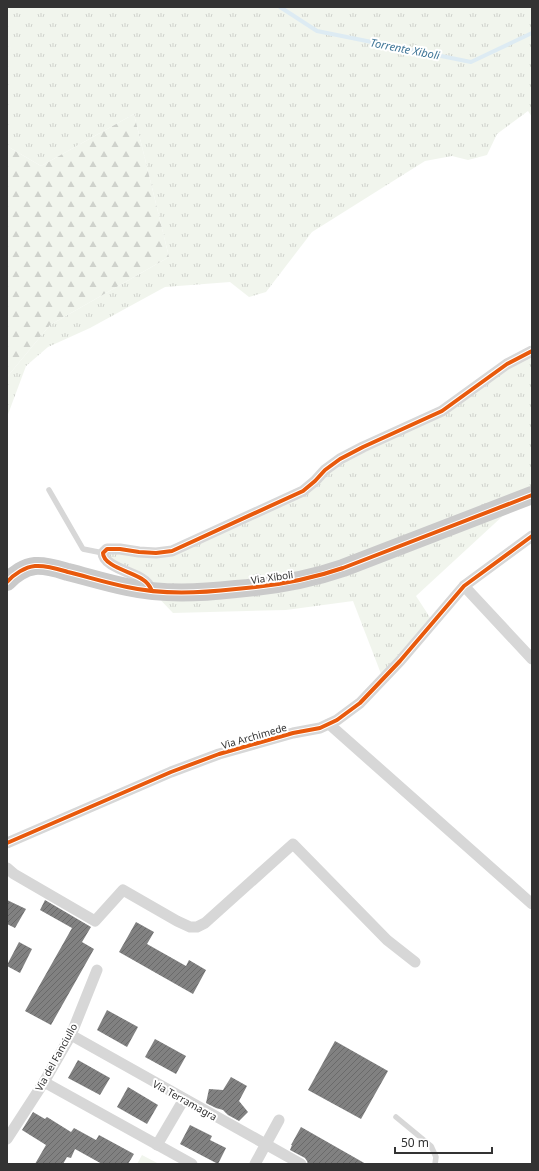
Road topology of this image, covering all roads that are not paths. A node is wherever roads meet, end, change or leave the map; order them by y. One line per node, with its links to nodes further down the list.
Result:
1 (532, 351): 5 (street)
2 (49, 490): 5 (lane)
3 (532, 495): 8 (main road, Via Xiboli)
4 (532, 536): 7 (street, Via Archimede)
5 (103, 553): 8 (street)
6 (7, 582): 8 (main road, Via Xiboli)
7 (464, 586): 9 (street); 10 (street, Via Archimede)
8 (152, 591)
9 (532, 659)
10 (330, 724): 11 (street, Via Archimede); 13 (street)
11 (7, 843)
12 (7, 868): 14 (street)
13 (532, 904)
14 (415, 962)
15 (98, 970): 16 (street, Via del Fanciullo)
16 (71, 1035): 17 (street, Via del Fanciullo); 18 (street, Via Terramagra)
17 (44, 1082): 21 (street, Via del Fanciullo); 22 (street)
18 (184, 1099): 22 (street); 23 (street, Via Terramagra)
19 (396, 1117): 27 (lane)
20 (278, 1120): 23 (street)
21 (7, 1139)
22 (157, 1145): 24 (street)
23 (265, 1145): 25 (street); 26 (street, Via Terramagra)
24 (192, 1164)
25 (255, 1164)
26 (300, 1164)
27 (434, 1164)

